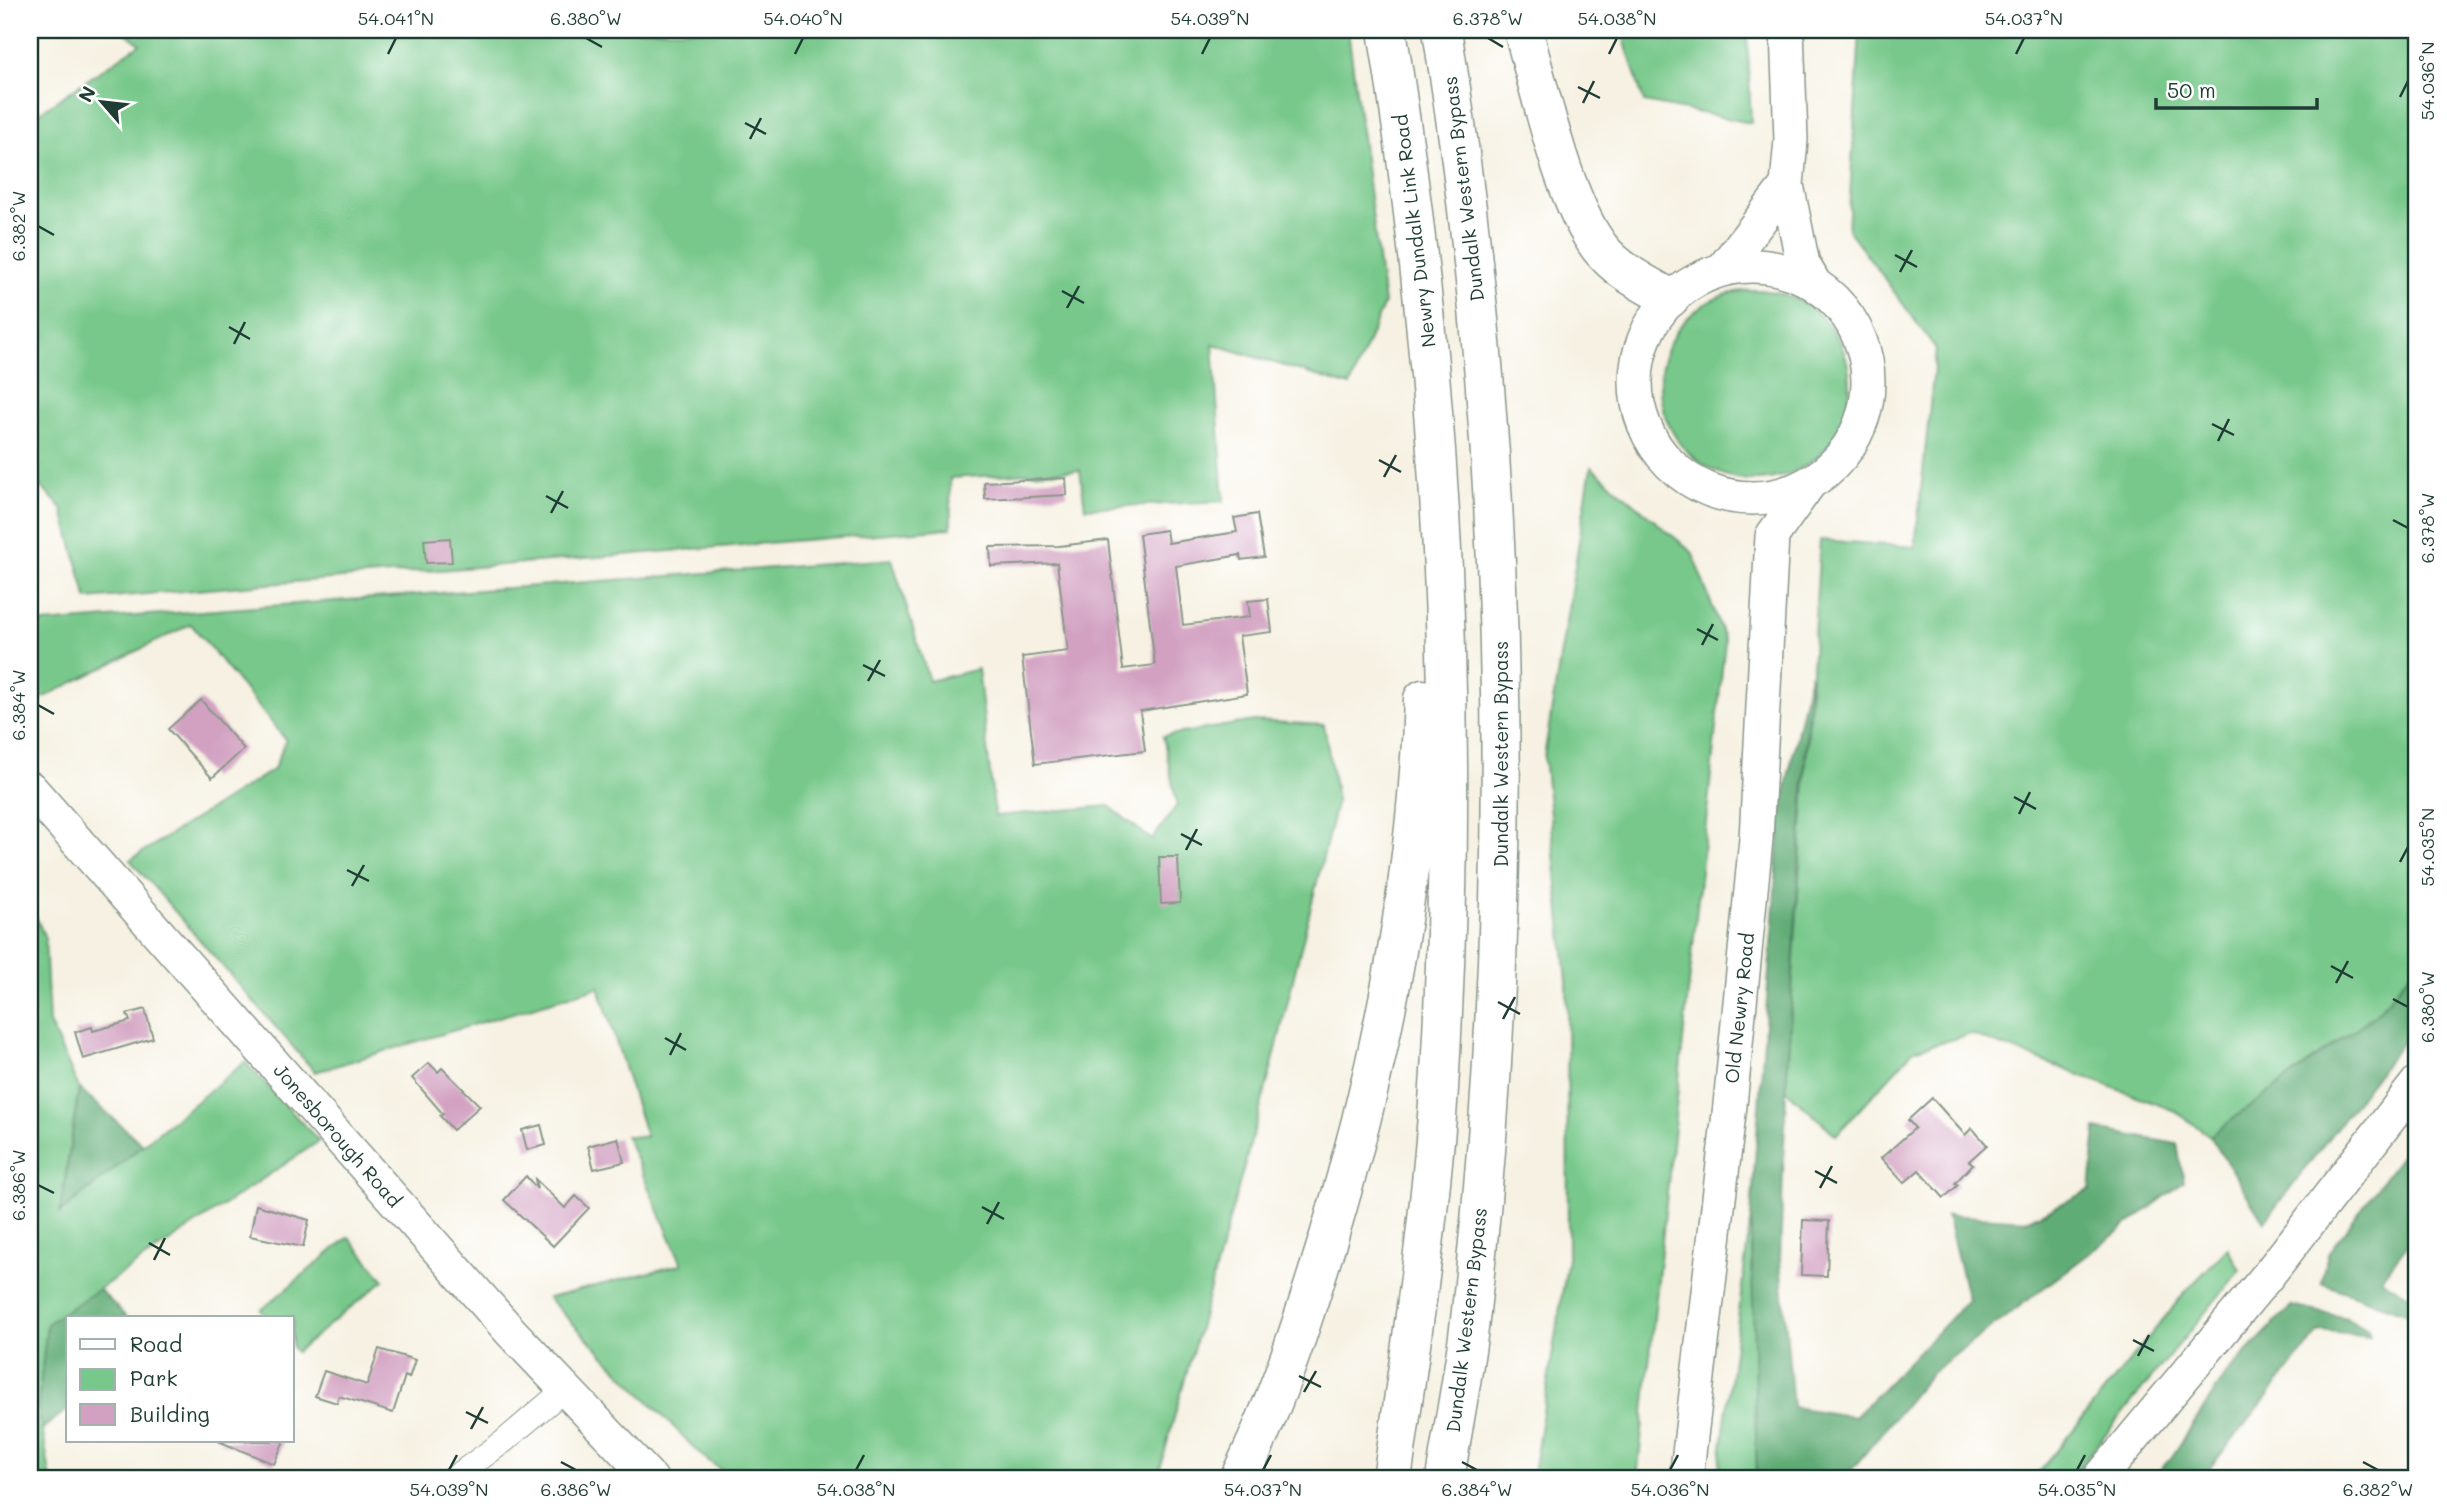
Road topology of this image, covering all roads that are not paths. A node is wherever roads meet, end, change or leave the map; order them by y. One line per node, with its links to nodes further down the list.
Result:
1 (1387, 30): 9 (highway, Newry Dundalk Link Road)
2 (1442, 30): 20 (highway, Dundalk Western Bypass)
3 (1523, 30): 8 (highway)
4 (1787, 30): 5 (main road)
5 (1787, 185): 6 (main road); 7 (main road)
6 (1722, 270): 7 (main road); 8 (main road)
7 (1813, 281): 10 (main road)
8 (1670, 298): 11 (main road)
9 (1435, 433): 18 (highway); 19 (highway)
10 (1809, 484): 11 (main road); 12 (main road)
11 (1733, 498): 12 (main road)
12 (1772, 536): 21 (main road, Old Newry Road)
13 (30, 788): 15 (main road, Jonesborough Road)
14 (2417, 1083): 22 (main road)
15 (565, 1389): 16 (street); 17 (main road, Jonesborough Road)
16 (452, 1479)
17 (651, 1479)
18 (1239, 1479)
19 (1392, 1479)
20 (1445, 1479)
21 (1686, 1479)
22 (2099, 1479)

